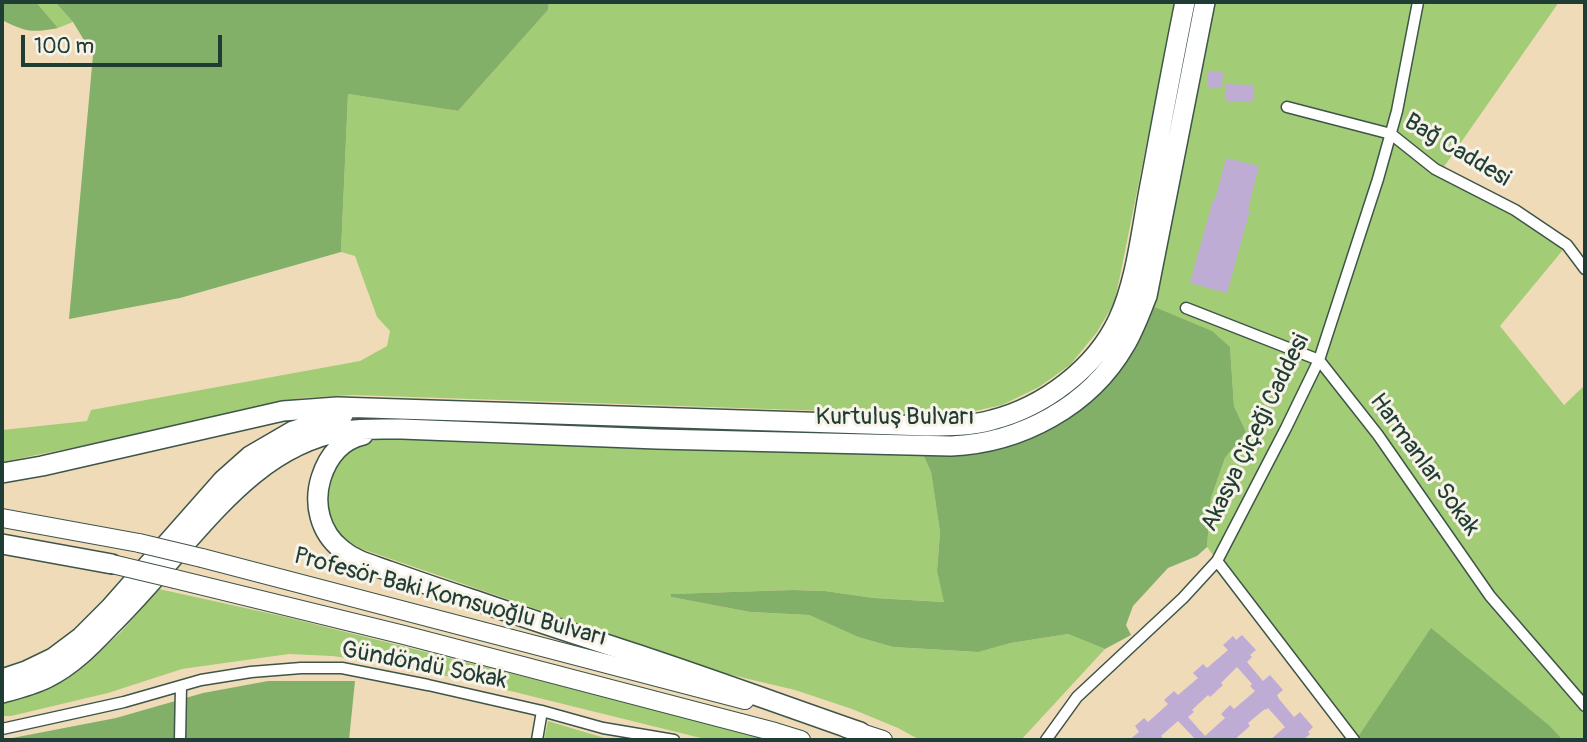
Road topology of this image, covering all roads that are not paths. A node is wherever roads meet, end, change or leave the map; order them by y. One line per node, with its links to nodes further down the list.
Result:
1 (1185, 2): 9 (highway, Kurtuluş Bulvarı)
2 (1205, 2): 10 (highway, Kurtuluş Bulvarı)
3 (1418, 2): 5 (street, Akasya Çiçeği Caddesi)
4 (1287, 107): 5 (street, Bağ Caddesi)
5 (1391, 134): 6 (street, Bağ Caddesi); 8 (street, Akasya Çiçeği Caddesi)
6 (1585, 269)
7 (1186, 308): 8 (street)
8 (1319, 360): 15 (street, Akasya Çiçeği Caddesi); 20 (street, Harmanlar Sokak)
9 (404, 409): 11 (highway); 17 (highway)
10 (402, 429): 19 (highway); 24 (highway)
11 (2, 473)
12 (2, 518): 24 (main road, Profesör Baki Komsuoğlu Bulvarı, bridge)
13 (2, 544): 16 (highway, Profesör Baki Komsuoğlu Bulvarı)
14 (2, 552): 16 (highway)
15 (1217, 561): 31 (street, Akasya Çiçeği Caddesi); 32 (street)
16 (112, 564): 29 (main road, Profesör Baki Komsuoğlu Bulvarı, bridge)
17 (2, 679)
18 (181, 686): 21 (street, Gündöndü Sokak); 23 (street, Gündöndü Sokak); 25 (street)
19 (2, 693)
20 (1585, 706)
21 (542, 711): 22 (street, Gündöndü Sokak); 26 (street)
22 (603, 728): 27 (street); 28 (street, Gündöndü Sokak)
23 (2, 729)
24 (860, 732): 30 (main road, Profesör Baki Komsuoğlu Bulvarı)
25 (180, 740)
26 (537, 740)
27 (600, 740)
28 (674, 740)
29 (801, 740)
30 (883, 740)
31 (1046, 740)
32 (1354, 740)

